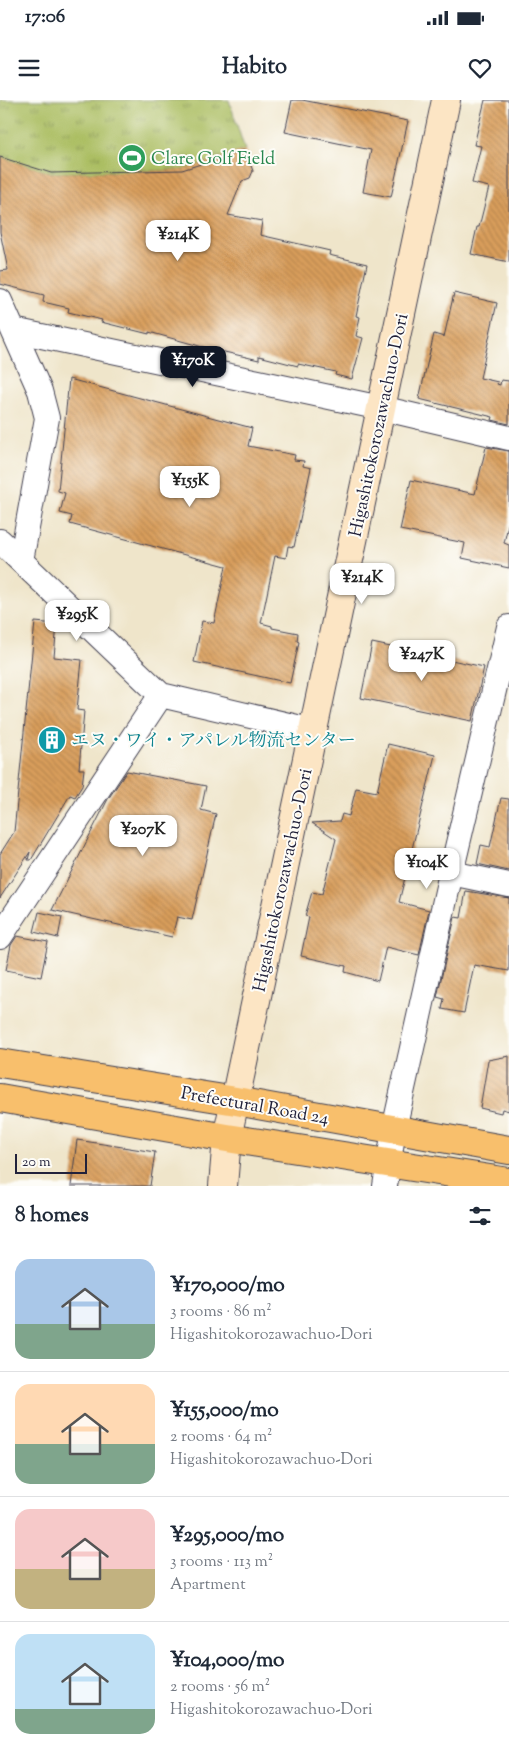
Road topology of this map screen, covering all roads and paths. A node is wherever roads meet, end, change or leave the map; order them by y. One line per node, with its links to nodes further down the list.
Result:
1 (446, 100): 4 (street, Higashitokorozawachuo-Dori)
2 (0, 301): 3 (street)
3 (12, 330): 4 (street); 7 (street)
4 (381, 408): 5 (street); 10 (street, Higashitokorozawachuo-Dori)
5 (509, 438)
6 (0, 541): 7 (street)
7 (21, 561): 9 (street)
8 (509, 627): 11 (street)
9 (161, 695): 10 (street); 13 (street)
10 (314, 731): 16 (street, Higashitokorozawachuo-Dori)
11 (451, 873): 12 (street); 17 (street)
12 (509, 885)
13 (0, 937)
14 (0, 1063): 16 (main road, Prefectural Road 24)
15 (0, 1098): 18 (main road, Prefectural Road 24)
16 (236, 1101): 17 (main road, Prefectural Road 24); 18 (street, Higashitokorozawachuo-Dori)
17 (394, 1129): 19 (main road, Prefectural Road 24); 20 (street)
18 (227, 1138): 20 (main road, Prefectural Road 24); 22 (street, Higashitokorozawachuo-Dori)
19 (509, 1150)
20 (386, 1174): 21 (main road, Prefectural Road 24)
21 (509, 1182)
22 (223, 1186)

